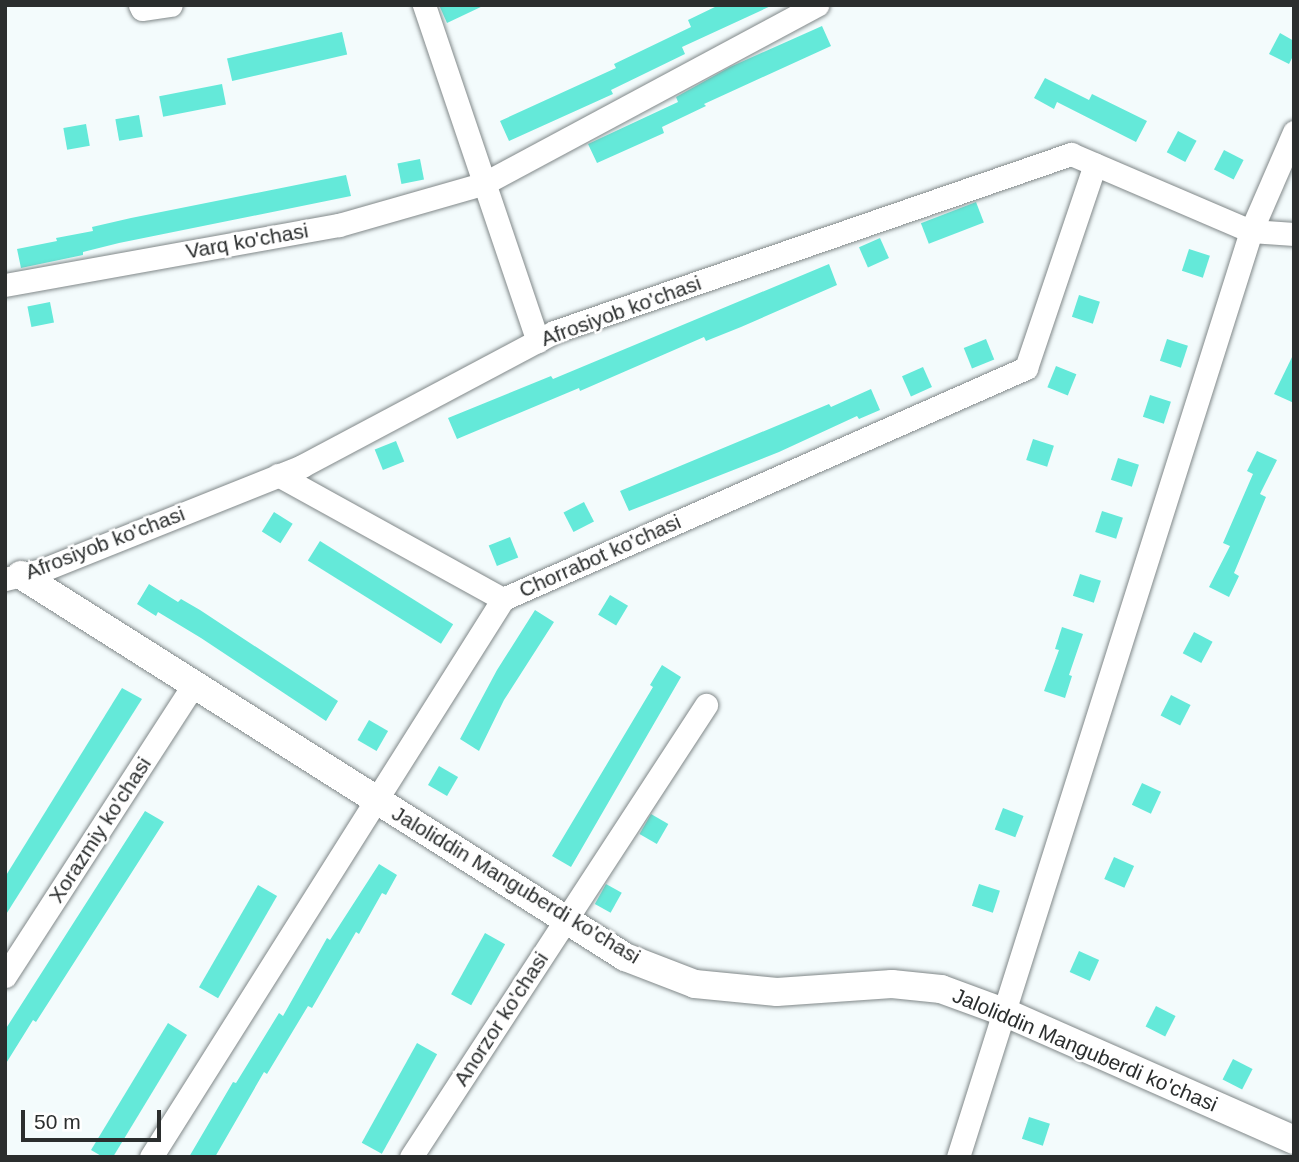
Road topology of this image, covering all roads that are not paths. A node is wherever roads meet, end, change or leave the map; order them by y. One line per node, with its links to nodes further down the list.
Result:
1 (140, 5): 2 (street)
2 (171, 5)
3 (424, 5): 7 (street)
4 (817, 5): 7 (street, Varq ko'chasi)
5 (1294, 132): 8 (street)
6 (1096, 164): 8 (street, Afrosiyob ko'chasi); 11 (street, Afrosiyob ko'chasi); 14 (street, Chorrabot ko'chasi)
7 (485, 183): 10 (street, Varq ko'chasi); 11 (street)
8 (1251, 230): 9 (street, Afrosiyob ko'chasi); 20 (street)
9 (1294, 234)
10 (5, 285)
11 (538, 341): 12 (street, Afrosiyob ko'chasi)
12 (278, 475): 13 (street, Afrosiyob ko'chasi); 14 (street)
13 (10, 578): 15 (street, Jaloliddin Manguberdi ko'chasi)
14 (503, 599): 17 (street, Chorrabot ko'chasi)
15 (194, 684): 17 (street, Jaloliddin Manguberdi ko'chasi); 19 (street, Xorazmiy ko'chasi)
16 (706, 705): 18 (street, Anorzor ko'chasi)
17 (378, 800): 18 (street, Jaloliddin Manguberdi ko'chasi); 22 (street, Chorrabot ko'chasi)
18 (565, 920): 20 (street, Jaloliddin Manguberdi ko'chasi); 23 (street, Anorzor ko'chasi)
19 (5, 976)
20 (1004, 1012): 21 (street, Jaloliddin Manguberdi ko'chasi); 24 (street)
21 (1294, 1140)
22 (151, 1157)
23 (411, 1157)
24 (958, 1157)

